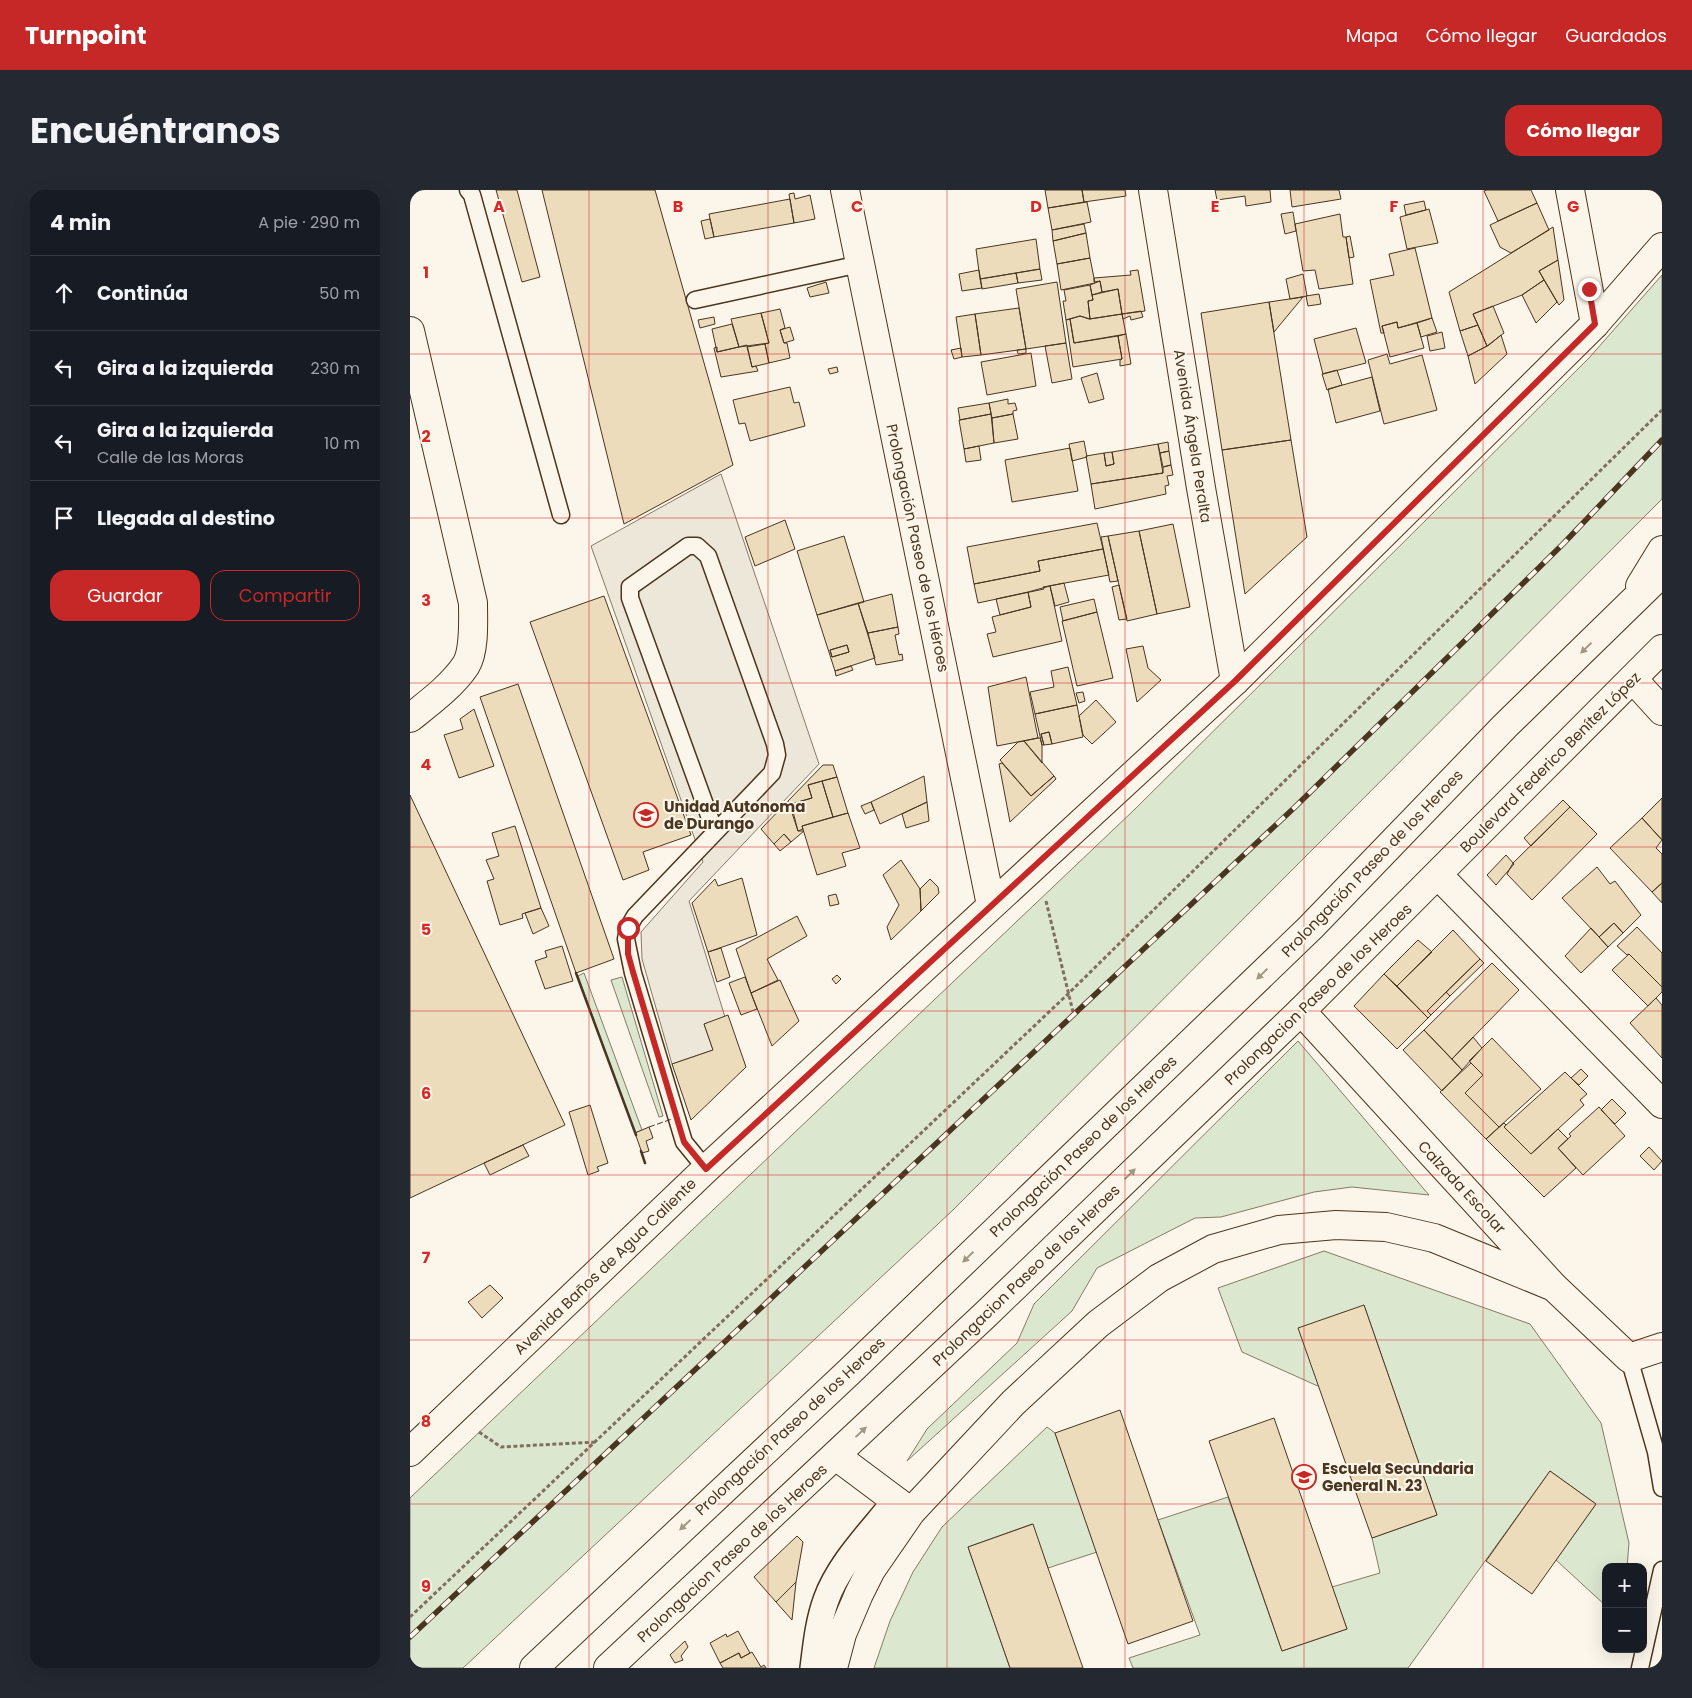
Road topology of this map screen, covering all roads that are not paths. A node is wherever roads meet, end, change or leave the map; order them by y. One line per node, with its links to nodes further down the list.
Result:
1 (468, 190): 10 (lane)
2 (845, 190): 6 (street, Prolongación Paseo de los Héroes)
3 (1154, 190): 16 (street, Avenida Ángela Peralta)
4 (1570, 190): 8 (street)
5 (1662, 247): 8 (street, Avenida Baños de Agua Caliente)
6 (860, 264): 7 (lane); 21 (street, Prolongación Paseo de los Héroes)
7 (696, 300)
8 (1595, 324): 16 (street, Avenida Baños de Agua Caliente)
9 (410, 331): 18 (street)
10 (561, 515)
11 (1662, 550): 13 (street)
12 (1662, 573): 13 (street)
13 (1622, 615): 33 (street, Prolongación Paseo de los Heroes, one-way to 33)
14 (1662, 649): 15 (street, Boulevard Federico Benítez López)
15 (1633, 679): 17 (street); 20 (street, Boulevard Federico Benítez López)
16 (1235, 681): 21 (street, Avenida Baños de Agua Caliente)
17 (1662, 711)
18 (410, 718)
19 (715, 832): 19 (lane); 24 (lane)
20 (1439, 876): 22 (street, Prolongacion Paseo de los Heroes); 23 (street)
21 (992, 905): 24 (street, Avenida Baños de Agua Caliente)
22 (1301, 1012): 25 (street, Calzada Escolar); 29 (street, Prolongacion Paseo de los Heroes, one-way to 22)
23 (1662, 1104)
24 (706, 1169): 28 (street, Avenida Baños de Agua Caliente)
25 (1554, 1287): 27 (street, Calzada Escolar); 31 (street)
26 (1662, 1346): 27 (street)
27 (1629, 1358): 30 (lane)
28 (410, 1452)
29 (836, 1456): 31 (street); 34 (street, Prolongacion Paseo de los Heroes)
30 (1662, 1488)
31 (903, 1506): 35 (street); 36 (street)
32 (1662, 1570): 37 (lane)
33 (534, 1668)
34 (608, 1668)
35 (813, 1668)
36 (833, 1668)
37 (1640, 1668)

